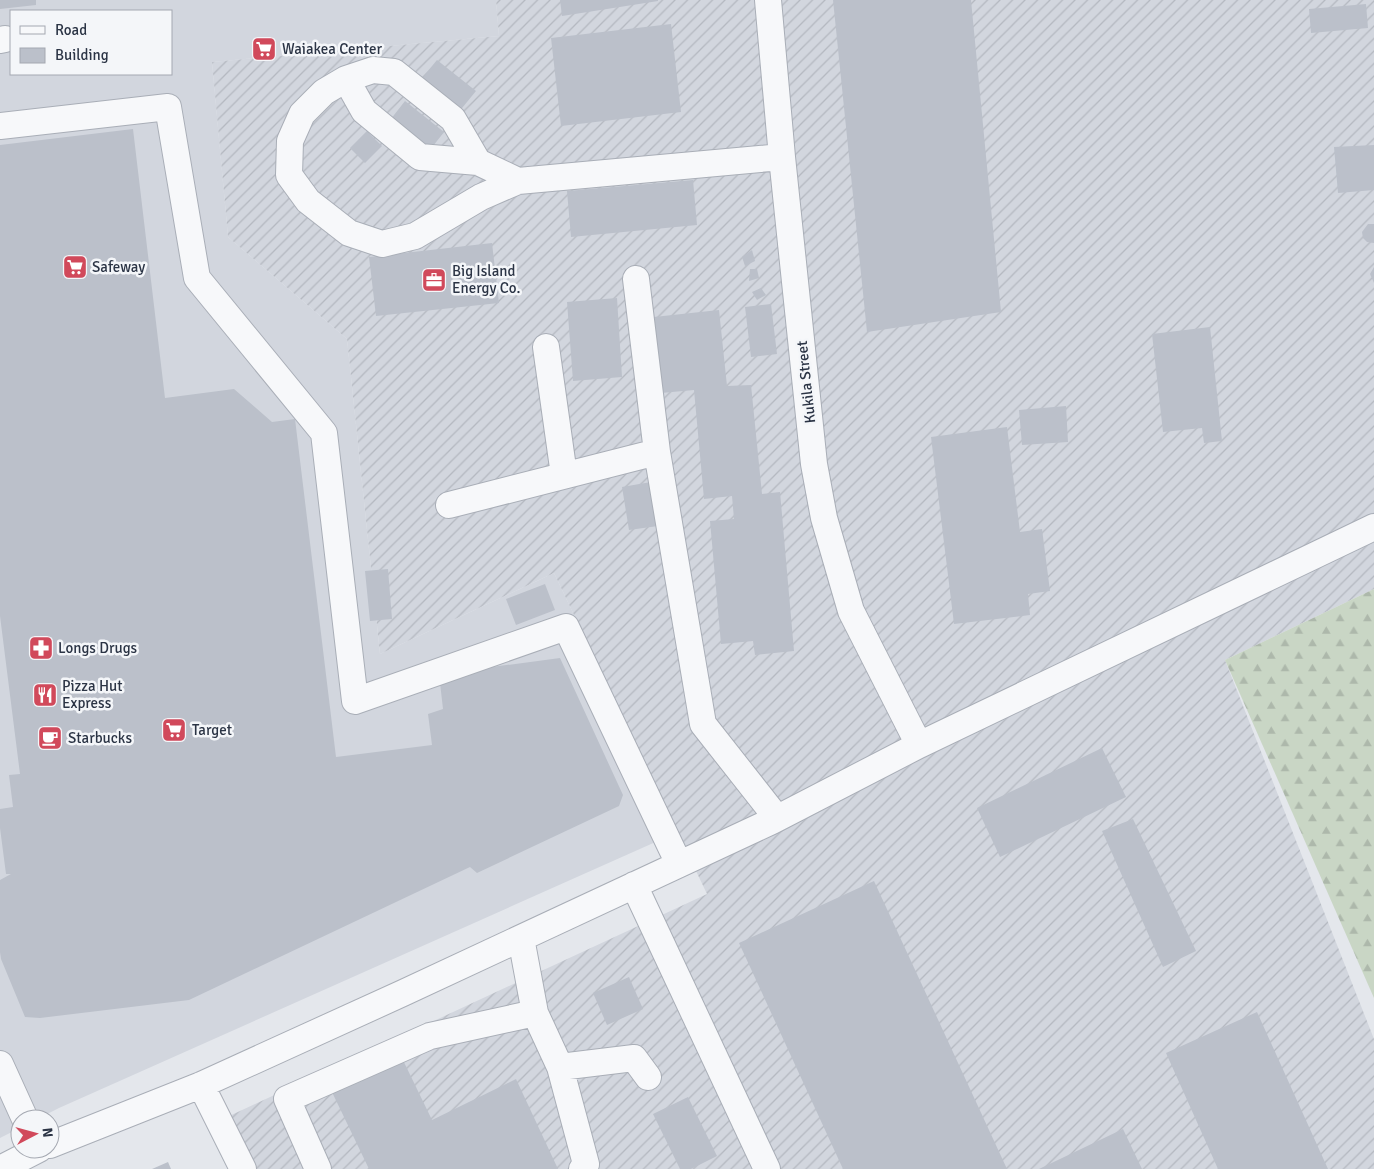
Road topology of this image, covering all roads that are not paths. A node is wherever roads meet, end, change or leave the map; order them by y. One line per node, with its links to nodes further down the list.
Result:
1 (768, 0): 4 (street, Kukila Street)
2 (346, 79): 5 (street); 5 (street); 6 (street)
3 (0, 126): 15 (street)
4 (782, 157): 6 (street); 13 (street, Kukila Street)
5 (478, 162): 6 (street)
6 (518, 181)
7 (636, 279): 9 (street)
8 (546, 347): 10 (street)
9 (657, 452): 10 (street); 14 (street)
10 (564, 475): 11 (street)
11 (449, 505)
12 (1374, 527): 13 (street)
13 (919, 745): 14 (street)
14 (777, 818): 15 (street)
15 (679, 864): 16 (street)
16 (634, 885): 17 (street); 30 (street)
17 (522, 938): 18 (street); 22 (street)
18 (535, 1013): 20 (street); 28 (street)
19 (0, 1064): 23 (street)
20 (560, 1067): 21 (street); 29 (street)
21 (648, 1077)
22 (201, 1085): 24 (street); 27 (street)
23 (20, 1109)
24 (60, 1141)
25 (20, 1159): 26 (street)
26 (0, 1169)
27 (243, 1169)
28 (318, 1169)
29 (582, 1169)
30 (767, 1169)

